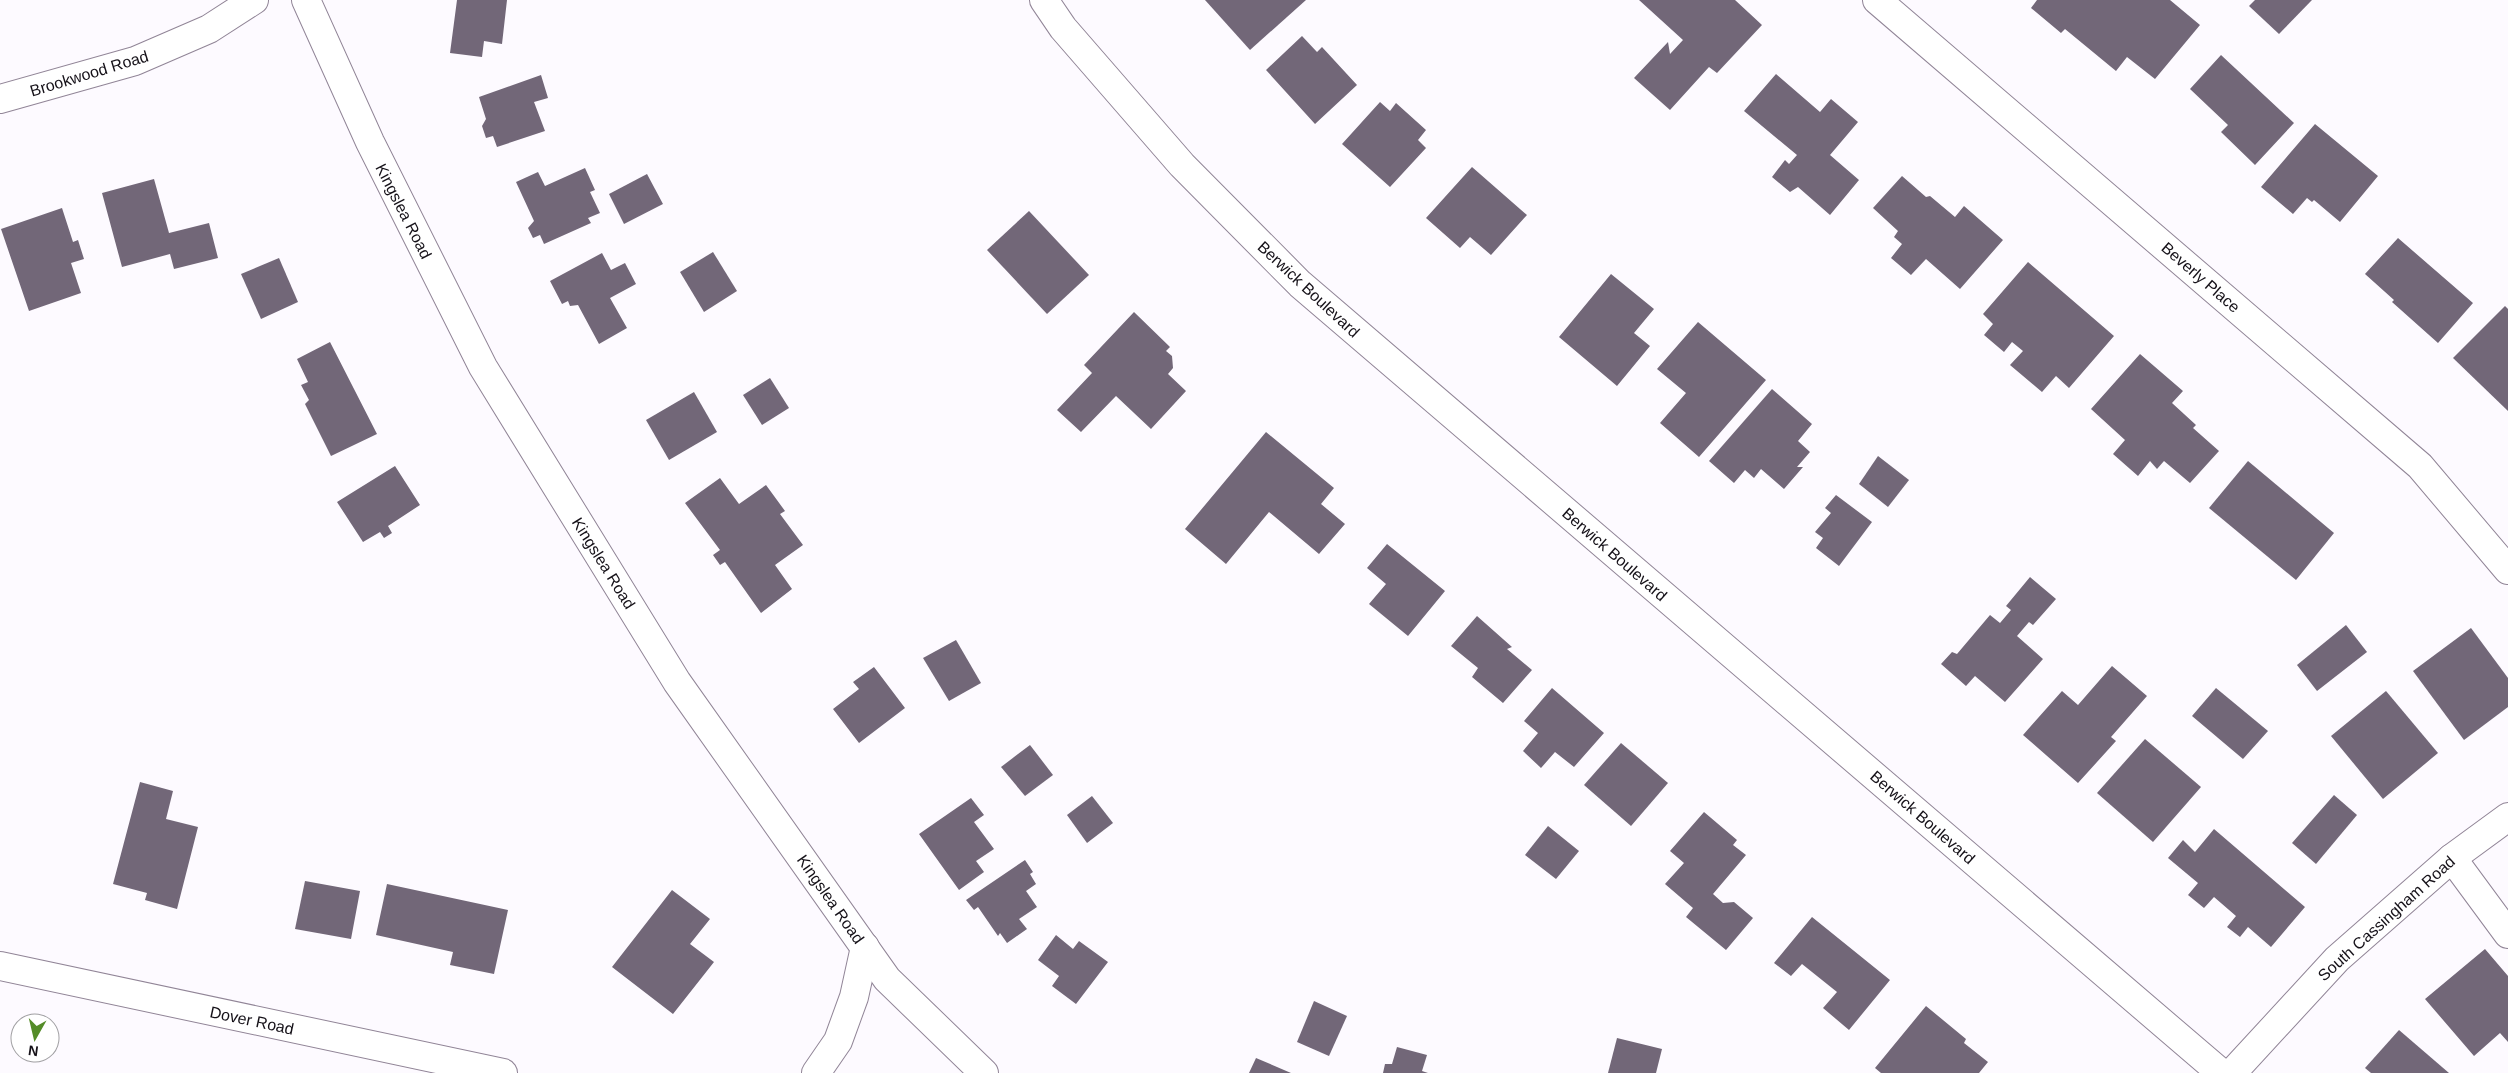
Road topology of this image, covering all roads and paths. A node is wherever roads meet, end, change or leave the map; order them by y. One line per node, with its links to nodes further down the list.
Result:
1 (254, 0): 5 (street, Brookwood Road)
2 (306, 0): 10 (street, Kingslea Road)
3 (1044, 0): 15 (street, Berwick Boulevard)
4 (1877, 0): 6 (street, Beverly Place)
5 (0, 99)
6 (2508, 570)
7 (2508, 818): 8 (street, South Cassingham Road)
8 (2452, 858): 9 (street); 16 (street, South Cassingham Road)
9 (2508, 934)
10 (865, 947): 13 (street); 14 (street, Kingslea Road)
11 (0, 966): 12 (street, Dover Road)
12 (503, 1073)
13 (816, 1073)
14 (984, 1073)
15 (2221, 1073)
16 (2232, 1073)

